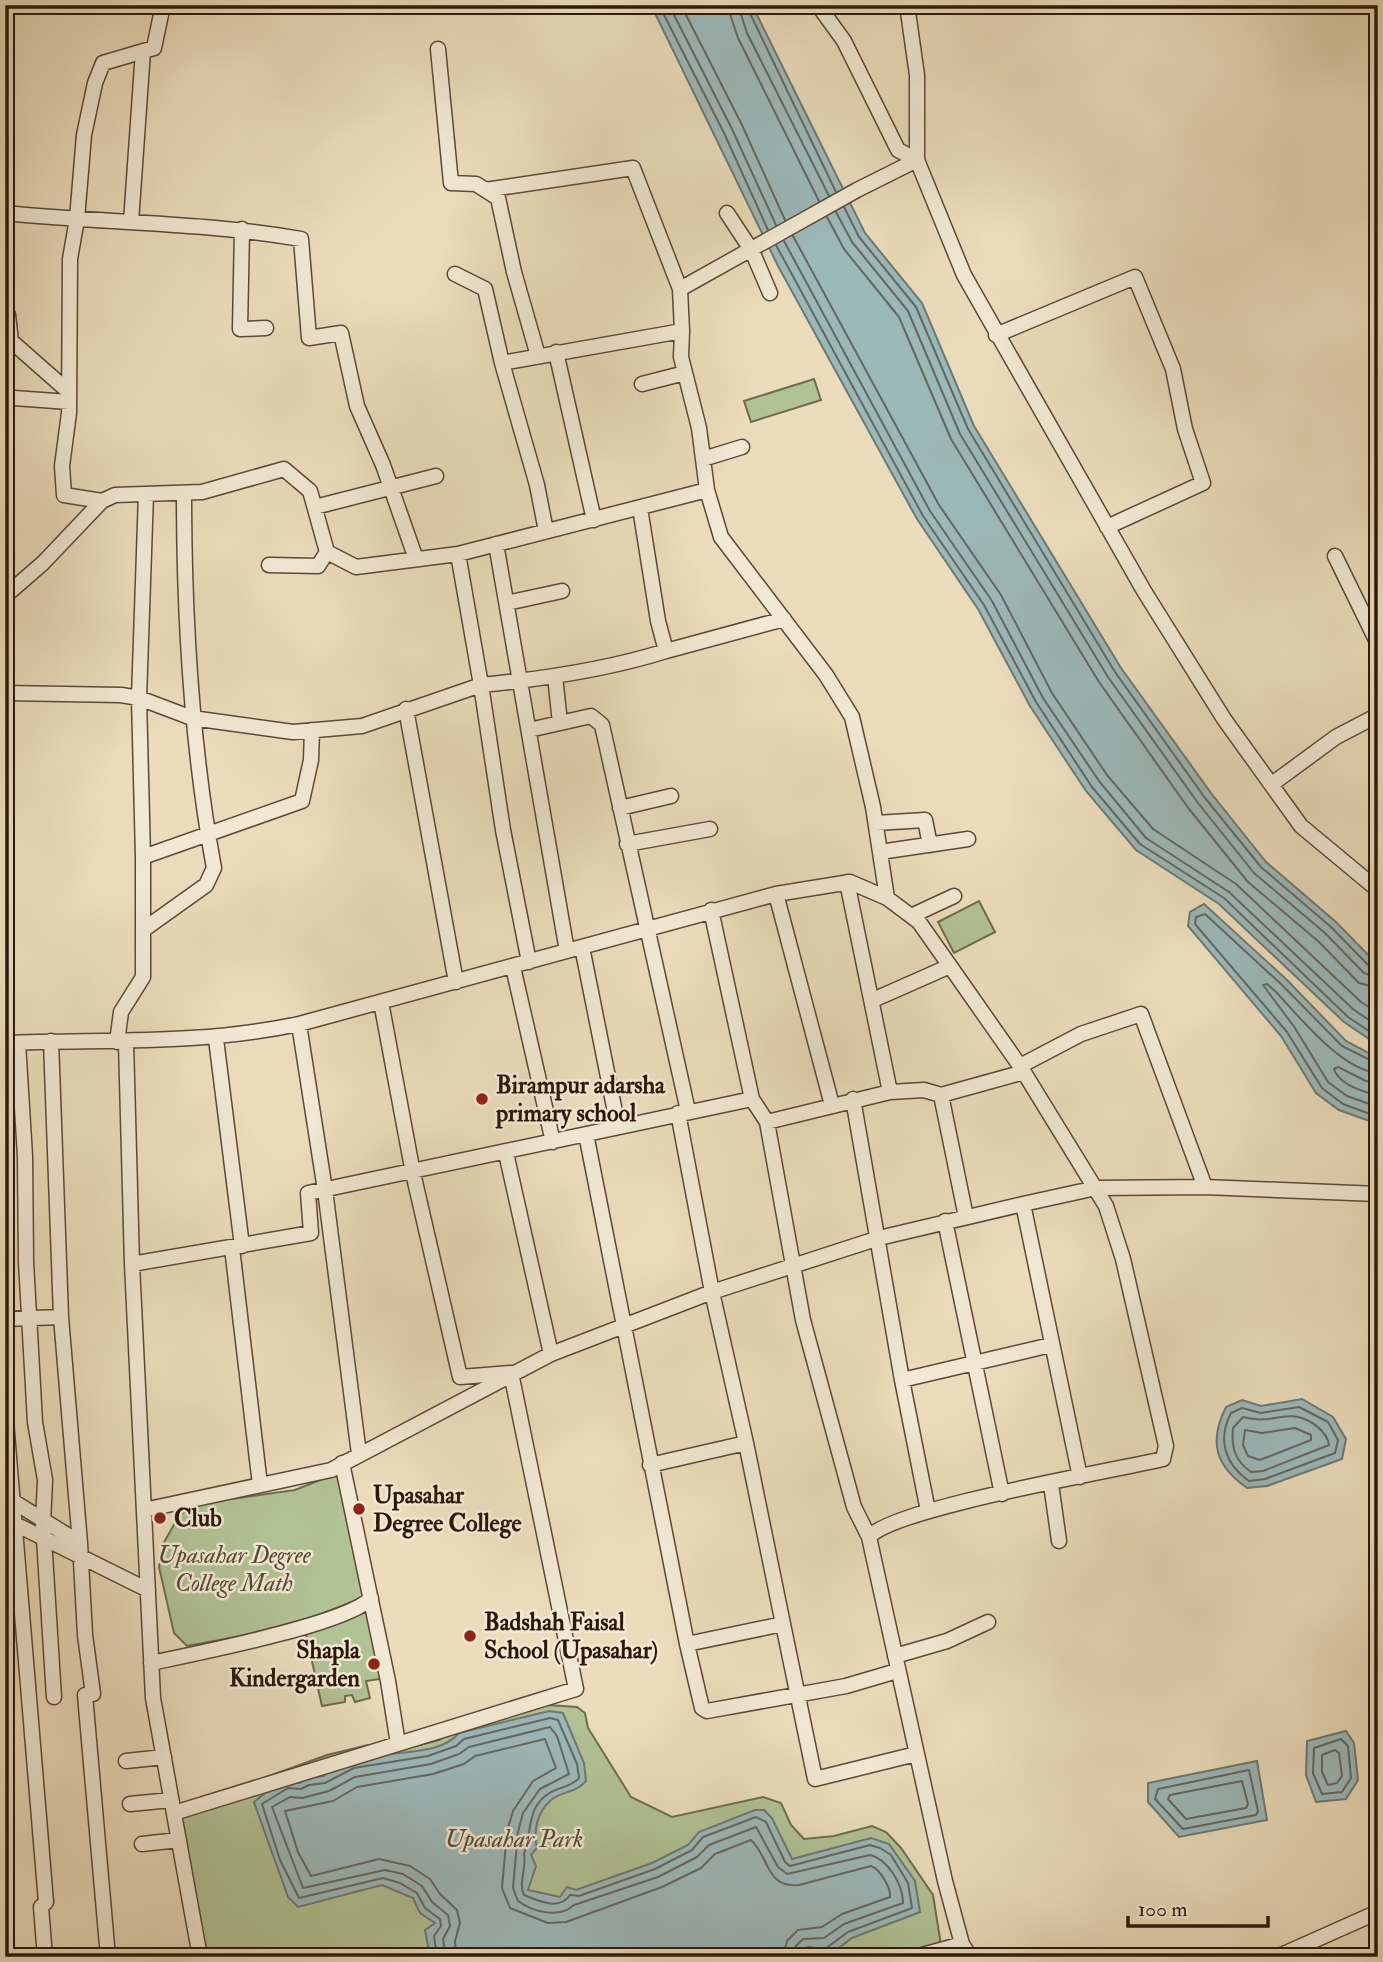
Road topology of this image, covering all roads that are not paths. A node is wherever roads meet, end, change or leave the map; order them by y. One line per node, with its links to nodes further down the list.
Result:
1 (163, 5): 5 (street)
2 (818, 5): 6 (street)
3 (907, 5): 6 (street)
4 (438, 48): 7 (street)
5 (143, 51): 10 (street); 11 (street)
6 (917, 160): 13 (street); 20 (street)
7 (485, 190): 15 (street); 22 (street)
8 (5, 213): 10 (street)
9 (727, 213): 13 (street)
10 (77, 219): 11 (street); 26 (street)
11 (131, 222): 12 (street)
12 (242, 229): 18 (street); 31 (street)
13 (752, 251): 15 (street); 16 (street)
14 (455, 274): 23 (street)
15 (680, 289): 19 (street)
16 (770, 293)
17 (8, 315): 26 (street)
18 (266, 328)
19 (682, 331): 21 (street); 24 (street)
20 (996, 335): 39 (street); 39 (street)
21 (556, 352): 22 (street); 38 (street)
22 (538, 356): 23 (street)
23 (502, 363): 40 (street)
24 (685, 373): 25 (street); 29 (street)
25 (642, 384)
26 (69, 397): 27 (street); 35 (street)
27 (14, 398)
28 (742, 447): 29 (street)
29 (703, 459): 32 (street)
30 (436, 476): 31 (street)
31 (391, 487): 36 (street); 45 (street)
32 (707, 491): 37 (street); 50 (street)
33 (184, 493): 34 (street); 36 (street); 60 (street)
34 (146, 494): 35 (street); 57 (street)
35 (102, 501): 48 (street)
36 (314, 507): 42 (street)
37 (640, 508): 38 (street); 52 (street)
38 (594, 520): 40 (street)
39 (1107, 527): 64 (street)
40 (546, 531): 41 (street)
41 (496, 544): 43 (street); 49 (street)
42 (327, 552): 45 (street); 46 (street)
43 (458, 554): 45 (street); 55 (street)
44 (1335, 556): 51 (street)
45 (416, 559)
46 (269, 565)
47 (562, 591): 49 (street)
48 (5, 596)
49 (507, 603): 54 (street)
50 (784, 620): 52 (street); 67 (street)
51 (1378, 644)
52 (666, 652): 53 (street)
53 (555, 676): 54 (street); 61 (street)
54 (521, 681): 55 (street); 63 (street)
55 (481, 685): 58 (street); 86 (street)
56 (5, 693): 57 (street)
57 (139, 698): 60 (street); 74 (street)
58 (406, 709): 62 (street); 89 (street)
59 (1378, 715): 64 (street)
60 (192, 718): 62 (street); 69 (street)
61 (560, 723): 63 (street); 66 (street)
62 (312, 730): 69 (street)
63 (529, 730): 85 (street)
64 (1272, 784): 76 (street)
65 (671, 796): 66 (street)
66 (620, 808): 71 (street)
67 (876, 823): 72 (street); 73 (street)
68 (710, 829): 71 (street)
69 (207, 833): 74 (street); 83 (street)
70 (968, 839): 72 (street)
71 (627, 844): 82 (street)
72 (930, 845): 73 (street)
73 (880, 852): 79 (street)
74 (143, 858): 83 (street)
75 (847, 882): 77 (street); 79 (street); 90 (street)
76 (1378, 890)
77 (776, 894): 80 (street); 102 (street)
78 (954, 896): 81 (street)
79 (887, 898): 81 (street)
80 (711, 910): 82 (street); 100 (street)
81 (911, 916): 87 (street)
82 (645, 928): 84 (street); 103 (street)
83 (144, 930): 95 (street)
84 (582, 947): 85 (street); 105 (street)
85 (567, 951): 86 (street)
86 (529, 962): 88 (street)
87 (950, 966): 90 (street); 97 (street)
88 (513, 967): 89 (street); 107 (street)
89 (457, 982): 91 (street)
90 (873, 1000): 98 (street)
91 (381, 1002): 92 (street); 109 (street)
92 (299, 1024): 93 (street); 112 (street)
93 (216, 1039): 95 (street); 118 (street)
94 (51, 1041): 95 (street); 96 (street); 123 (street)
95 (121, 1042): 120 (street)
96 (11, 1043): 122 (street)
97 (1022, 1069): 99 (street); 110 (street); 111 (street)
98 (890, 1091): 99 (street); 101 (street)
99 (941, 1095): 115 (street)
100 (752, 1099): 103 (street); 104 (street)
101 (853, 1099): 102 (street); 117 (street)
102 (831, 1105): 104 (street)
103 (683, 1112): 105 (street); 121 (street)
104 (767, 1122): 119 (street)
105 (618, 1127): 106 (street)
106 (586, 1134): 107 (street); 125 (street)
107 (553, 1142): 108 (street)
108 (506, 1153): 109 (street); 127 (street)
109 (413, 1173): 112 (street); 129 (street)
110 (1205, 1187): 111 (street); 113 (street)
111 (1096, 1188): 114 (street); 136 (street)
112 (326, 1190): 118 (street); 133 (street)
113 (1378, 1194)
114 (1023, 1204): 115 (street); 126 (street)
115 (966, 1217): 116 (street)
116 (945, 1222): 117 (street); 128 (street)
117 (879, 1238): 119 (street); 130 (street)
118 (237, 1247): 120 (street); 138 (street)
119 (794, 1263): 121 (street); 145 (street)
120 (132, 1265): 141 (street)
121 (712, 1292): 125 (street); 132 (street)
122 (31, 1317): 123 (street); 124 (street); 144 (street)
123 (61, 1317): 148 (street)
124 (5, 1319)
125 (626, 1325): 127 (street); 135 (street)
126 (1051, 1345): 128 (street); 136 (street)
127 (551, 1354): 129 (street)
128 (975, 1363): 130 (street); 139 (street)
129 (511, 1373): 133 (street); 161 (street)
130 (902, 1380): 142 (street)
131 (5, 1409): 140 (street)
132 (746, 1443): 135 (street); 155 (street)
133 (359, 1454): 134 (street)
134 (342, 1463): 138 (street); 151 (street)
135 (650, 1465): 156 (street)
136 (1080, 1477): 137 (street)
137 (1051, 1483): 139 (street); 147 (street)
138 (260, 1485): 141 (street)
139 (1002, 1494): 142 (street)
140 (10, 1499): 143 (street); 144 (street)
141 (144, 1510): 150 (street)
142 (928, 1511): 145 (street)
143 (11, 1522): 146 (street); 153 (street)
144 (43, 1522): 146 (street); 148 (street)
145 (869, 1537): 158 (street)
146 (44, 1540): 149 (street); 160 (street)
147 (1059, 1541)
148 (80, 1543): 149 (street)
149 (80, 1559): 150 (street); 172 (street)
150 (148, 1590): 157 (street)
151 (371, 1598): 157 (street); 161 (street)
152 (5, 1601): 153 (street)
153 (22, 1601): 171 (street)
154 (988, 1622): 158 (street)
155 (783, 1624): 156 (street); 159 (street)
156 (687, 1644): 159 (street)
157 (151, 1663): 163 (street)
158 (896, 1664): 159 (street); 162 (street)
159 (798, 1693): 162 (street)
160 (54, 1697)
161 (398, 1744): 166 (street)
162 (916, 1754): 170 (street)
163 (164, 1757): 164 (street); 166 (street)
164 (126, 1760)
165 (130, 1804): 166 (street)
166 (173, 1806): 167 (street)
167 (179, 1840): 168 (street); 173 (street)
168 (142, 1844)
169 (1378, 1912): 175 (street)
170 (966, 1951): 174 (street)
171 (45, 1957)
172 (108, 1957)
173 (200, 1957)
174 (915, 1957)
175 (1277, 1957)

